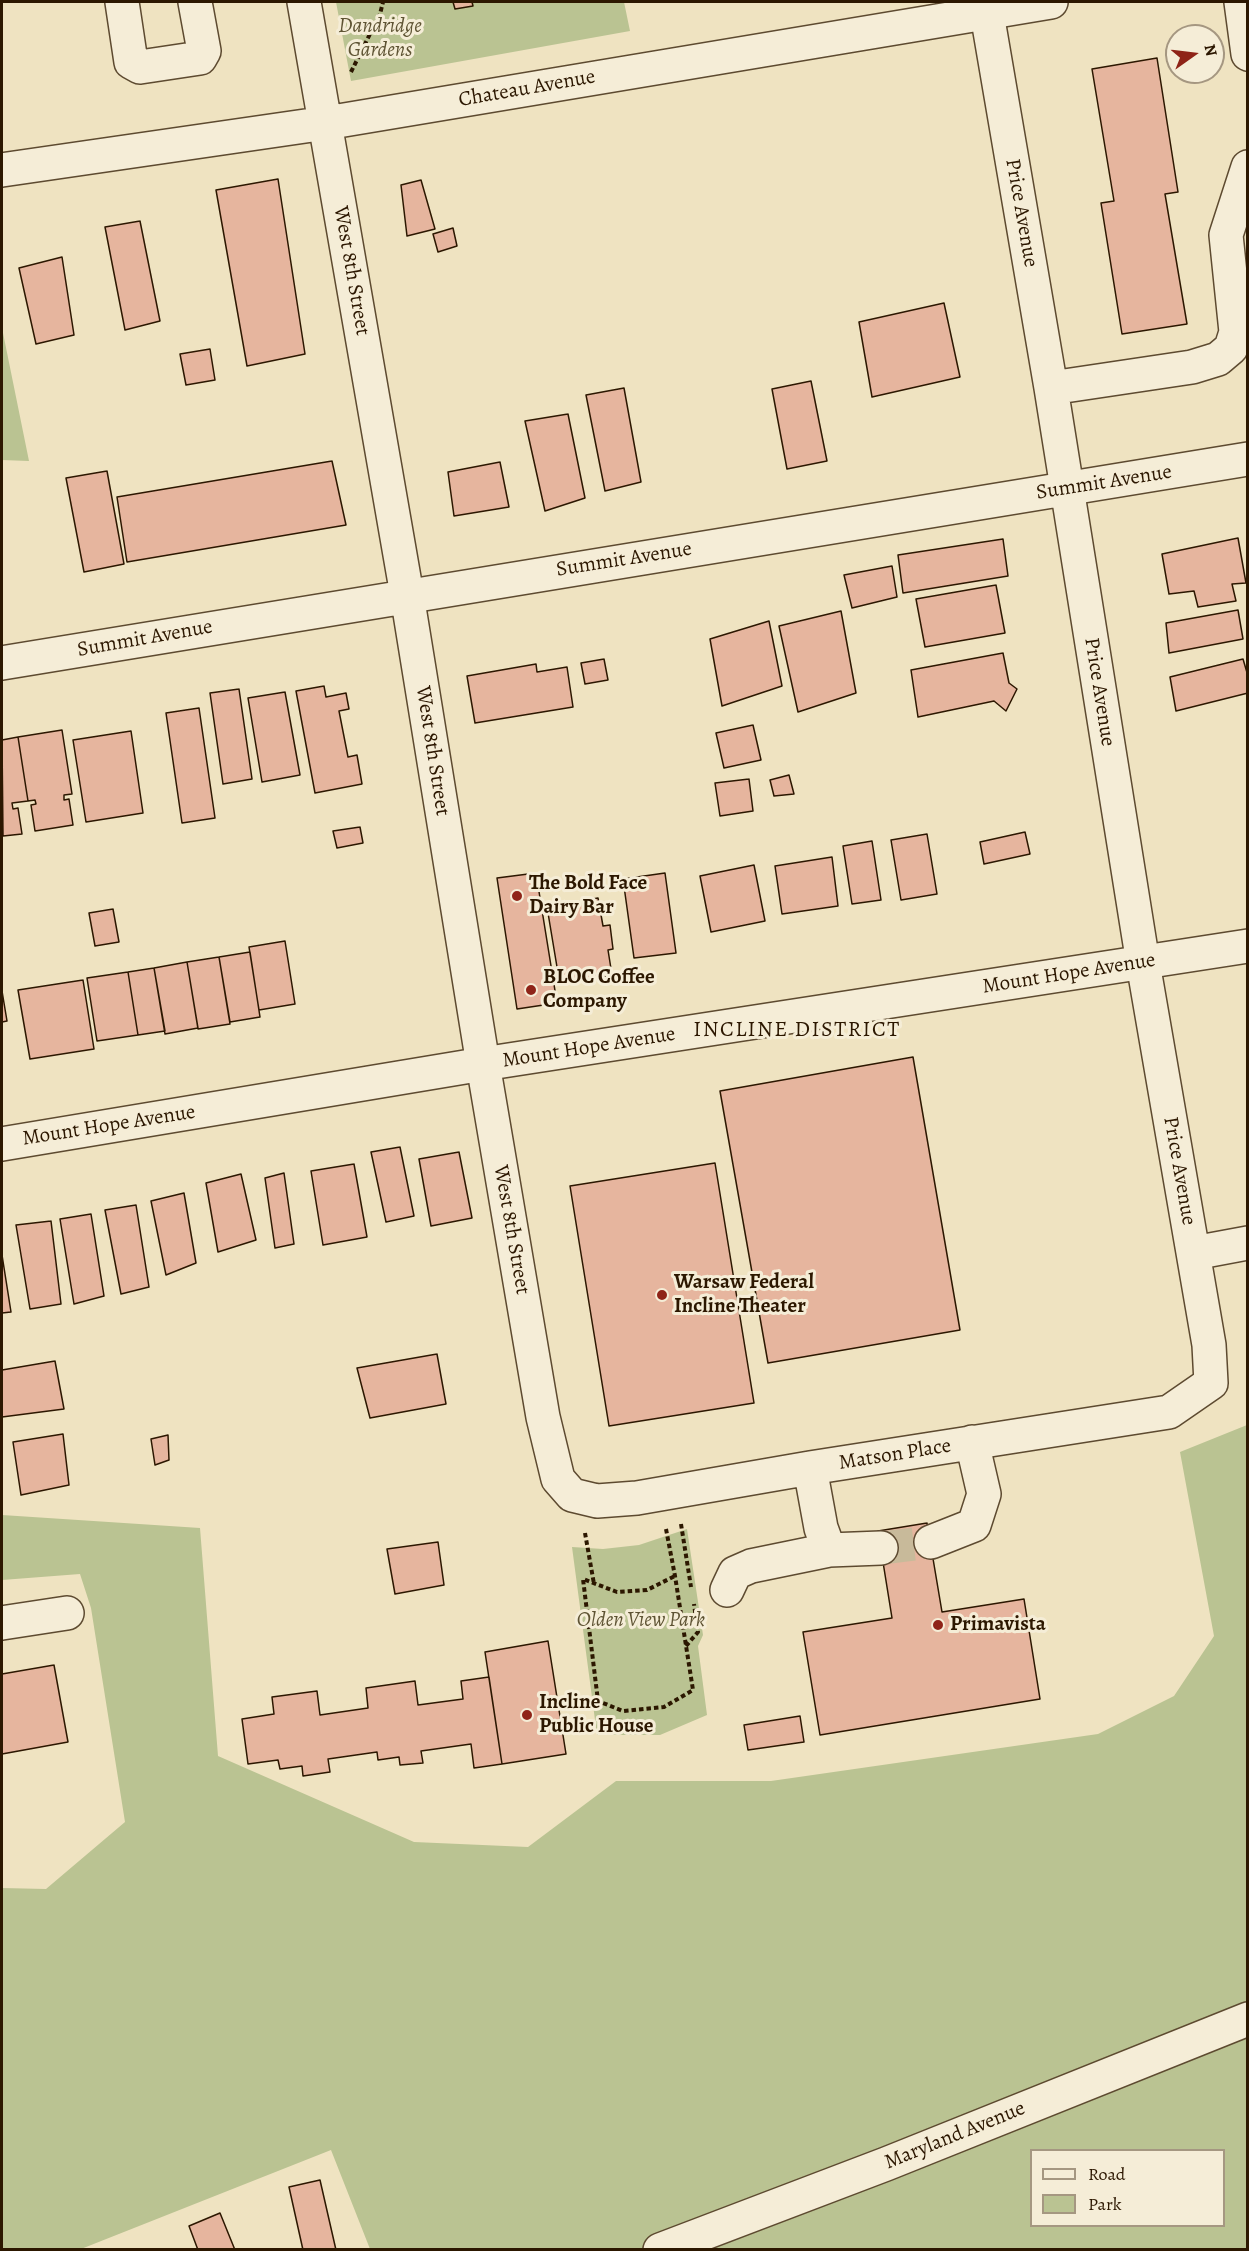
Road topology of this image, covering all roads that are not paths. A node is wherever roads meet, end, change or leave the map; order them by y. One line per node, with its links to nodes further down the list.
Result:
1 (122, 2): 2 (street)
2 (195, 2)
3 (304, 2): 8 (street, West 8th Street)
4 (1051, 2): 6 (street, Chateau Avenue)
5 (1241, 2): 7 (street)
6 (986, 7): 8 (street, Chateau Avenue); 11 (street, Price Avenue)
7 (1248, 54)
8 (326, 123): 10 (street, Chateau Avenue); 14 (street, West 8th Street)
9 (1248, 167): 11 (street)
10 (2, 170)
11 (1051, 388): 13 (street, Price Avenue)
12 (1248, 459): 13 (street, Summit Avenue)
13 (1066, 489): 14 (street, Summit Avenue); 17 (street, Price Avenue)
14 (407, 595): 15 (street, Summit Avenue); 18 (street, West 8th Street)
15 (2, 663)
16 (1248, 946): 17 (street, Mount Hope Avenue)
17 (1143, 963): 18 (street, Mount Hope Avenue); 21 (street, Price Avenue)
18 (483, 1064): 19 (street, Mount Hope Avenue); 25 (street, West 8th Street)
19 (2, 1144)
20 (1248, 1242): 21 (street)
21 (1194, 1253): 22 (street, Price Avenue)
22 (1211, 1383): 23 (street, Matson Place)
23 (972, 1442): 24 (street, Matson Place); 26 (street)
24 (810, 1468): 25 (street, Matson Place); 28 (street)
25 (572, 1495)
26 (931, 1542)
27 (881, 1548): 28 (street)
28 (829, 1550): 29 (street)
29 (727, 1590)
30 (67, 1613): 31 (street)
31 (2, 1623)
32 (1248, 2019): 33 (street, Maryland Avenue)
33 (660, 2250)

